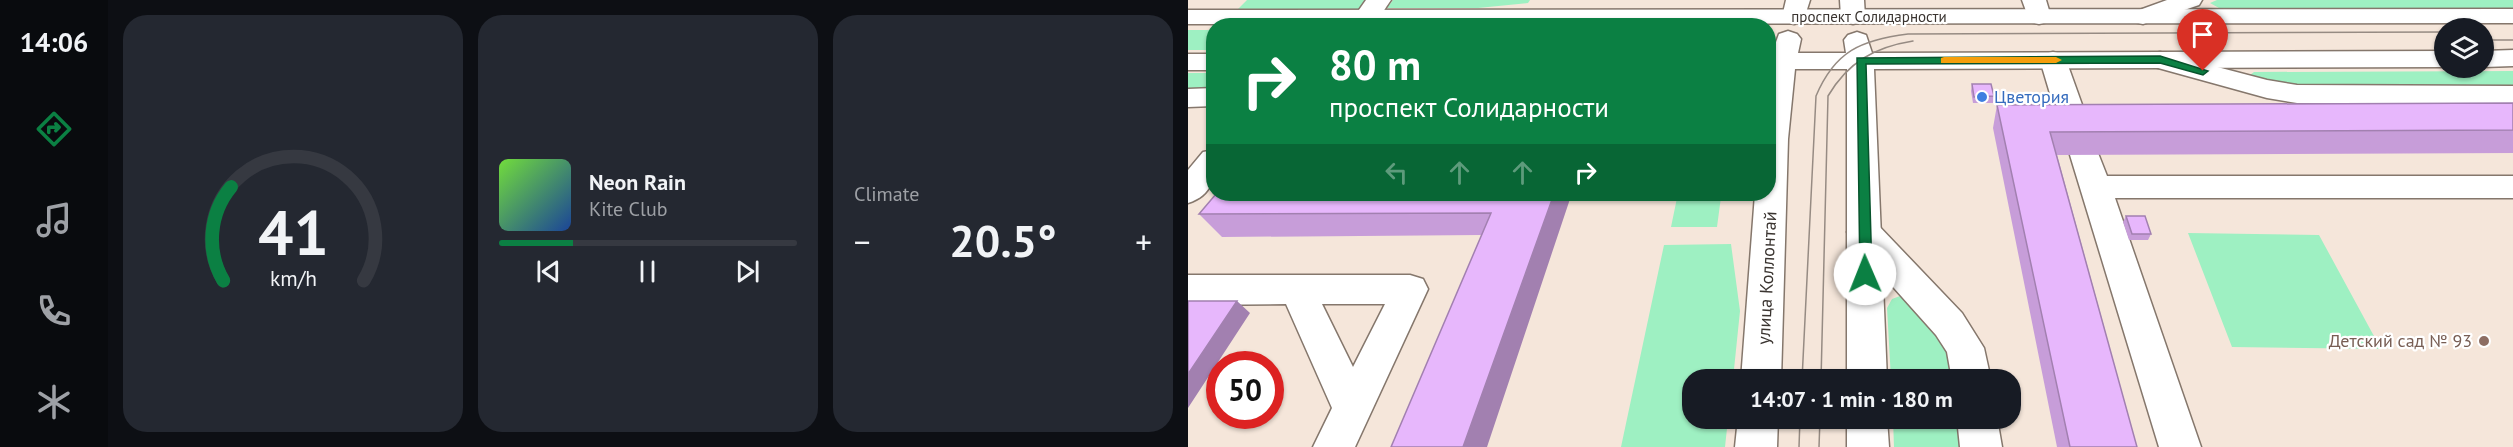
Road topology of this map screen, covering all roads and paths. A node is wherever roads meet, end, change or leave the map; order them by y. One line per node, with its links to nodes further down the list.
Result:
1 (2190, 0): 8 (main road)
2 (1373, 8): 4 (main road, проспект Солидарности); 7 (main road, проспект Солидарности)
3 (2037, 8): 5 (main road, проспект Солидарности); 8 (main road, проспект Солидарности)
4 (1796, 9): 5 (main road, проспект Солидарности); 11 (main road, улица Коллонтай)
5 (1852, 9): 13 (main road)
6 (2513, 16): 8 (main road, проспект Солидарности)
7 (1188, 17)
8 (2143, 17)
9 (2494, 58): 10 (main road)
10 (2513, 58)
11 (1776, 59)
12 (2434, 59): 15 (main road)
13 (1860, 60): 14 (main road); 16 (main road); 27 (main road)
14 (2053, 60): 15 (main road); 22 (main road)
15 (2160, 60): 19 (main road)
16 (1776, 61)
17 (1188, 62): 18 (main road)
18 (1206, 62)
19 (2513, 95)
20 (1188, 98): 21 (main road)
21 (1206, 98)
22 (2085, 156): 24 (main road); 41 (main road)
23 (1206, 170): 25 (main road)
24 (2513, 187)
25 (1188, 191)
26 (1771, 201): 30 (main road, улица Коллонтай)
27 (1864, 232): 31 (main road); 32 (main road)
28 (1188, 290): 29 (main road)
29 (1298, 290): 33 (main road); 33 (main road)
30 (1762, 369)
31 (1867, 369)
32 (1970, 369)
33 (1352, 408): 37 (main road)
34 (1757, 429): 38 (main road)
35 (1867, 429): 39 (main road)
36 (1979, 429): 40 (main road)
37 (1334, 447)
38 (1755, 447)
39 (1868, 447)
40 (1981, 447)
41 (2180, 447)

